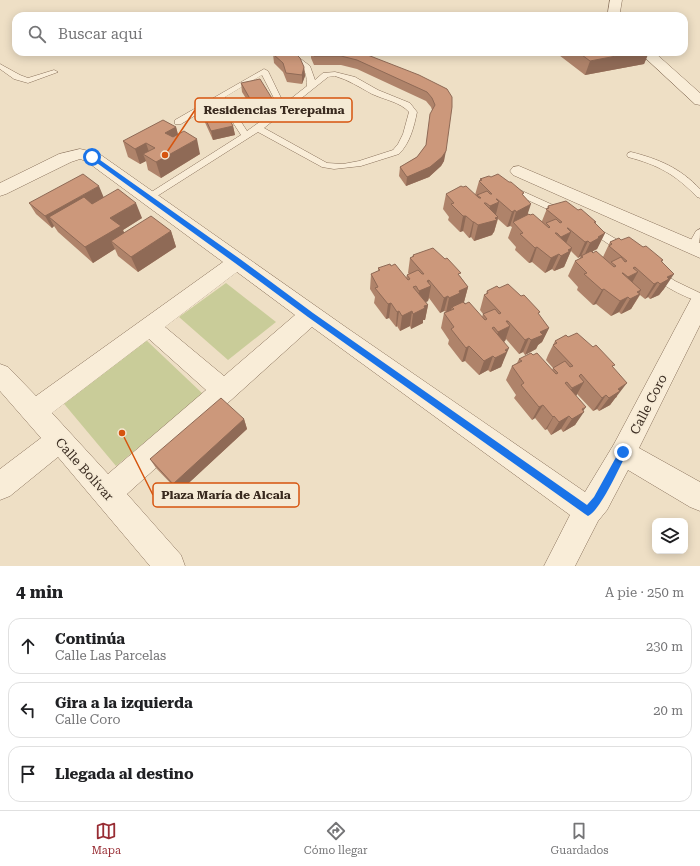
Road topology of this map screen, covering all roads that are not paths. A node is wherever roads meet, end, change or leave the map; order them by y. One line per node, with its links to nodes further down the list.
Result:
1 (616, 0): 2 (street)
2 (614, 12)
3 (295, 56): 7 (lane)
4 (650, 56): 9 (street)
5 (0, 66): 6 (lane)
6 (54, 72)
7 (310, 87): 10 (lane); 12 (lane)
8 (221, 97): 10 (lane); 11 (lane); 13 (lane)
9 (700, 101)
10 (283, 109): 12 (lane)
11 (178, 122)
12 (258, 128): 13 (lane)
13 (246, 136): 19 (lane)
14 (631, 155): 18 (lane)
15 (519, 171): 20 (street)
16 (498, 184): 21 (lane)
17 (0, 190): 19 (street)
18 (700, 195)
19 (148, 198): 22 (street)
20 (697, 244)
21 (632, 254)
22 (238, 261): 25 (street); 26 (street)
23 (650, 267): 24 (lane)
24 (699, 306): 31 (street, Calle Coro)
25 (310, 315): 28 (street); 35 (street)
26 (150, 327): 28 (street); 29 (street)
27 (0, 374): 29 (street, Calle Bolívar)
28 (224, 391): 33 (street)
29 (34, 412): 30 (street, Calle Bolívar)
30 (59, 440): 32 (street); 33 (street, Calle Bolívar)
31 (623, 452): 34 (street); 35 (street, Calle Coro)
32 (0, 486)
33 (107, 493): 36 (street, Calle Bolívar)
34 (700, 496)
35 (588, 511): 37 (street, Calle Coro)
36 (170, 566)
37 (559, 566)

